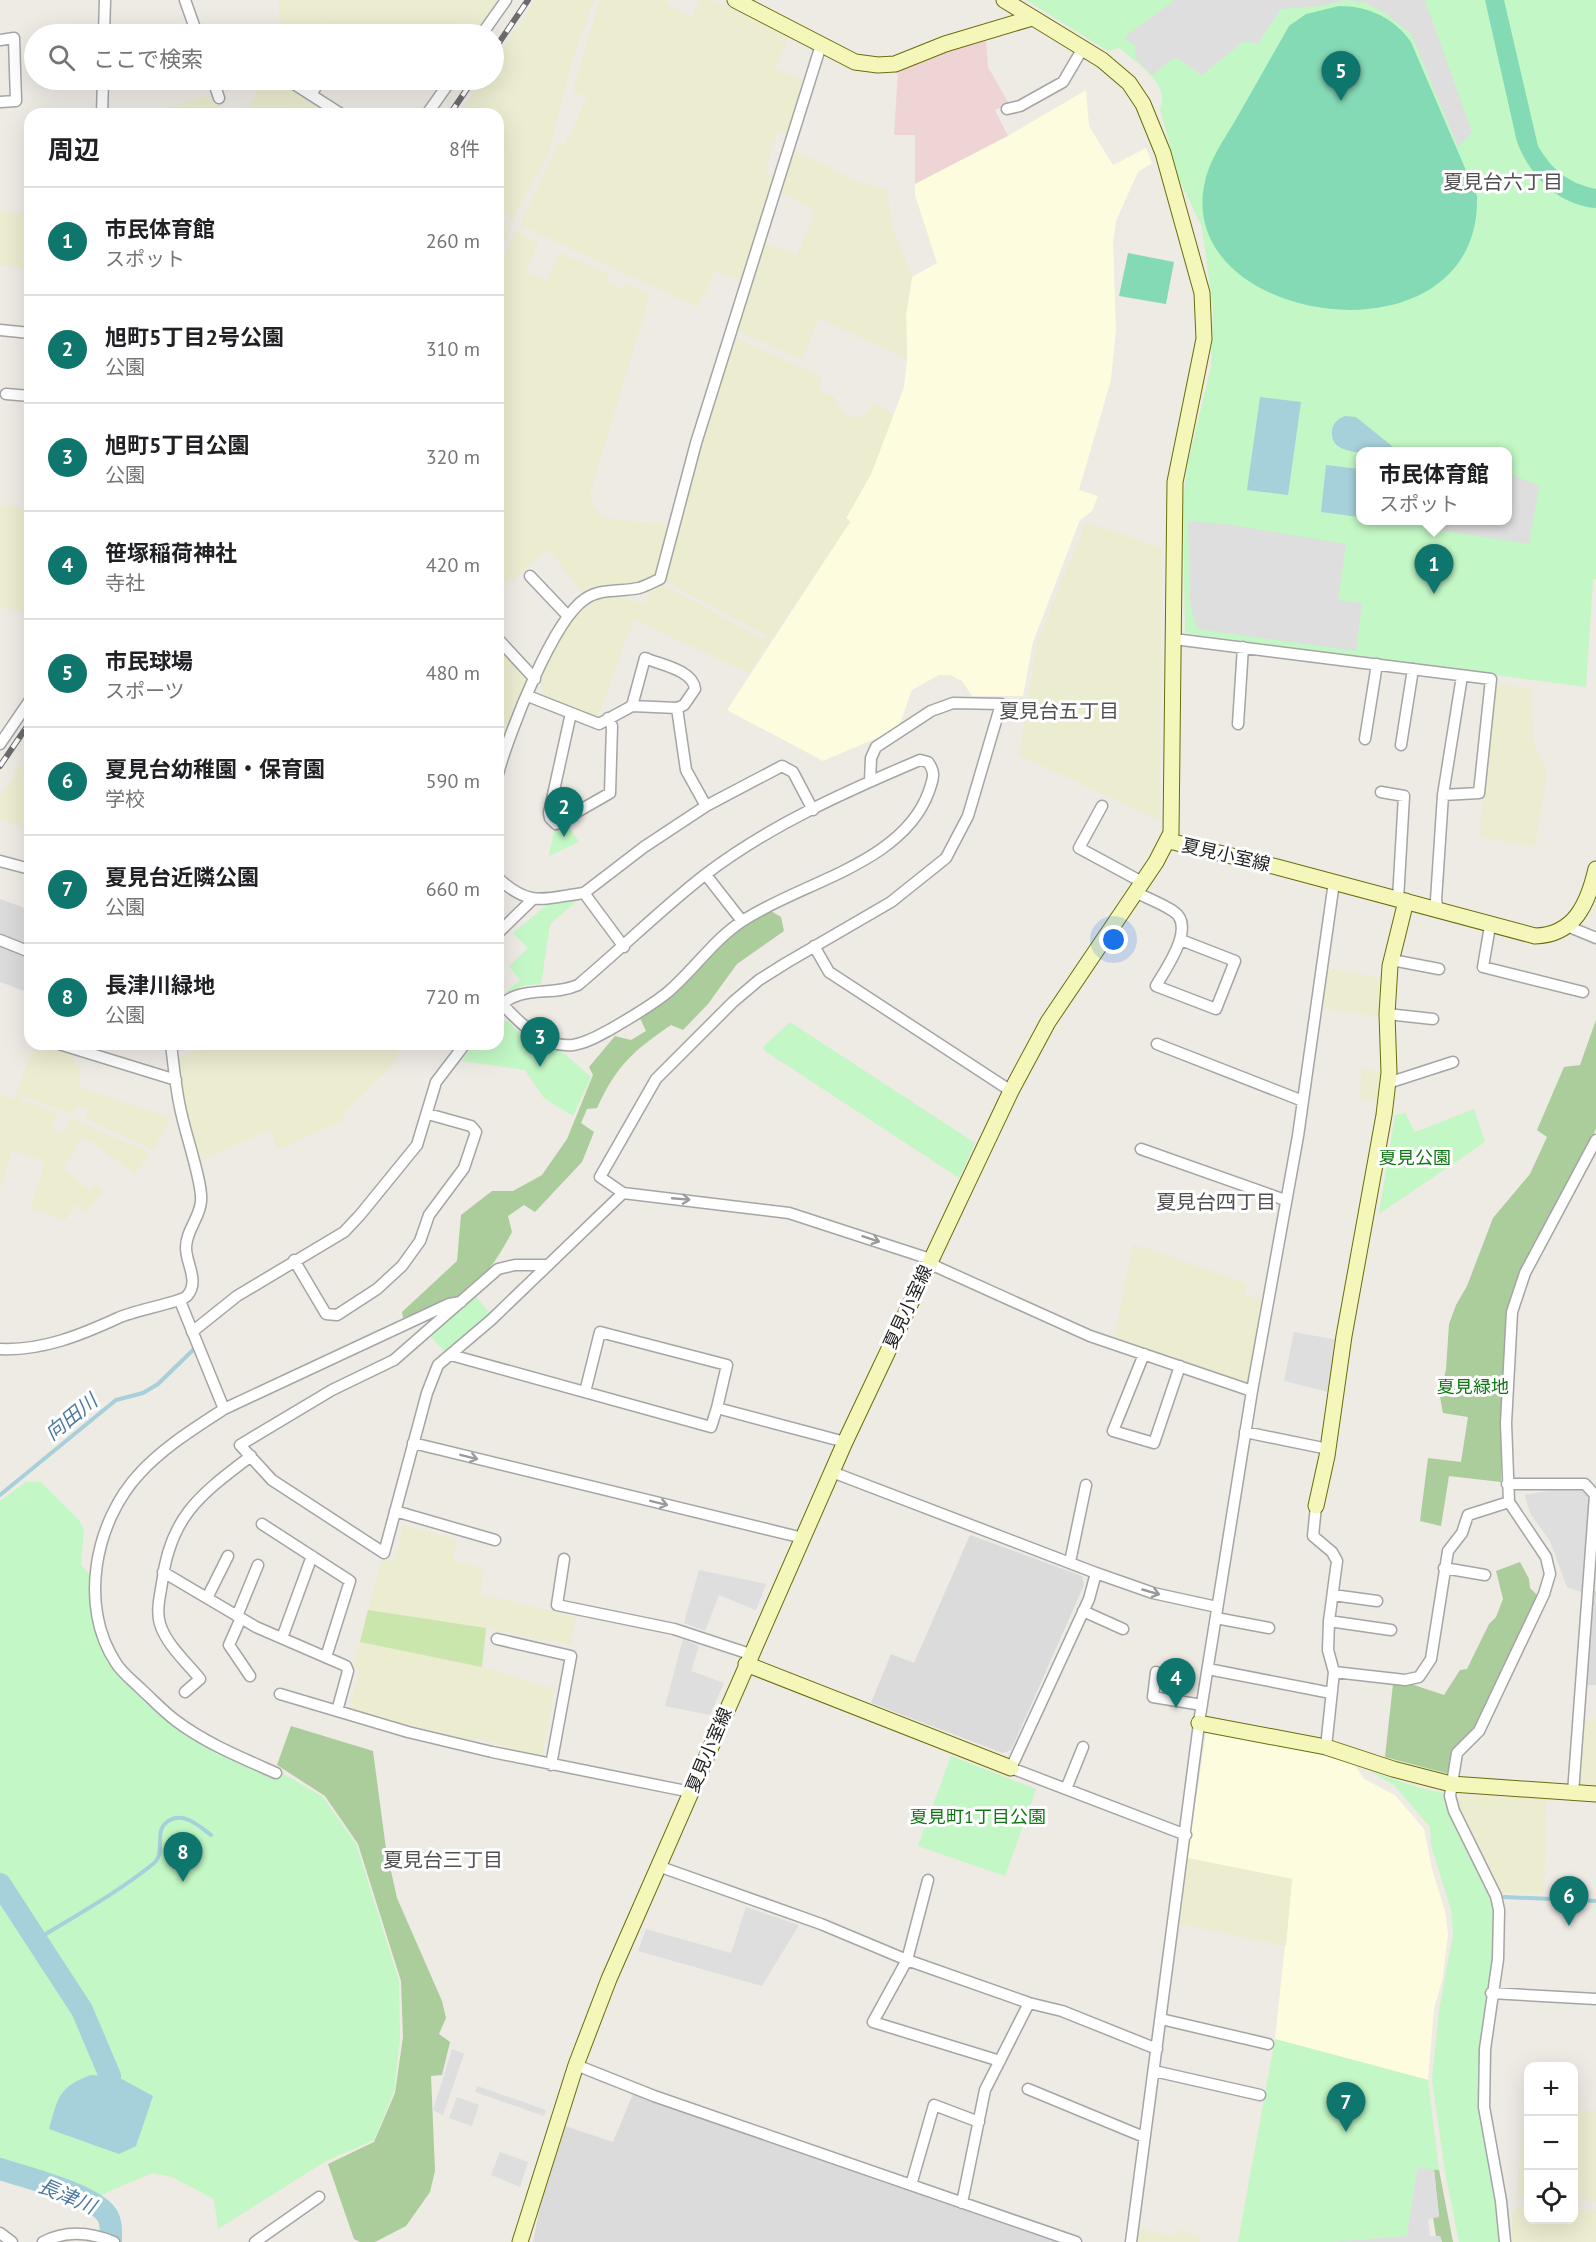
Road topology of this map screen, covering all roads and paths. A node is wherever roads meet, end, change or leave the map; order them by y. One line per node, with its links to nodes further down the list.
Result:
1 (105, 0): 7 (street)
2 (185, 0): 8 (street)
3 (506, 0): 9 (street)
4 (735, 0): 11 (street)
5 (1004, 0): 6 (street)
6 (1032, 18): 11 (street); 12 (street)
7 (104, 24)
8 (193, 24)
9 (489, 24)
10 (0, 40): 20 (street)
11 (822, 45): 30 (street)
12 (1083, 48): 24 (street); 31 (street)
13 (103, 90): 21 (street)
14 (216, 90): 19 (street)
15 (303, 90): 18 (street)
16 (313, 90): 18 (street)
17 (444, 90): 23 (street)
18 (310, 95): 22 (street)
19 (219, 98)
20 (0, 102)
21 (102, 108)
22 (331, 108)
23 (431, 108)
24 (1007, 109)
25 (0, 330): 26 (street)
26 (24, 332)
27 (6, 394): 28 (street)
28 (24, 396)
29 (530, 576): 30 (street)
30 (567, 615): 37 (street)
31 (1174, 639): 33 (street); 55 (street)
32 (504, 645): 37 (street)
33 (1243, 647): 34 (street); 44 (street)
34 (1377, 664): 35 (street); 45 (street)
35 (1413, 669): 36 (street); 47 (street)
36 (1462, 676): 51 (street); 51 (street)
37 (535, 679): 38 (street)
38 (528, 696): 42 (street); 48 (street)
39 (633, 706): 40 (street); 40 (street); 43 (street)
40 (677, 708): 52 (street)
41 (24, 709): 46 (street)
42 (571, 713): 43 (street); 43 (street)
43 (608, 718)
44 (1238, 724)
45 (1365, 739)
46 (0, 744)
47 (1401, 745)
48 (504, 758)
49 (870, 782): 54 (street); 67 (street); 74 (street)
50 (1381, 792): 65 (street)
51 (1443, 795): 66 (street)
52 (706, 806): 54 (street); 63 (street)
53 (1102, 806): 62 (street)
54 (813, 810): 59 (street)
55 (1169, 841): 60 (street, 夏見小室線); 62 (street, 夏見小室線)
56 (0, 861): 57 (street)
57 (24, 867)
58 (1596, 868): 69 (street)
59 (706, 874): 67 (street); 75 (street)
60 (1334, 882): 65 (street, 夏見小室線); 92 (street)
61 (504, 883): 64 (street)
62 (1138, 887): 73 (street); 91 (street, 夏見小室線)
63 (584, 893): 64 (street); 75 (street)
64 (532, 900): 70 (street)
65 (1402, 900): 66 (street, 夏見小室線); 77 (street)
66 (1438, 910): 68 (street, 夏見小室線)
67 (742, 921): 81 (street)
68 (1490, 926): 69 (street, 夏見小室線); 79 (street)
69 (1567, 926): 71 (street)
70 (504, 927)
71 (1596, 938)
72 (0, 940): 76 (street)
73 (1181, 940): 73 (street)
74 (814, 946): 91 (street); 96 (street)
75 (624, 947): 80 (street)
76 (24, 950)
77 (1392, 960): 78 (street); 82 (street)
78 (1439, 969)
79 (1583, 992)
80 (504, 1003)
81 (504, 1010)
82 (1387, 1014): 83 (street); 90 (street)
83 (1433, 1019)
84 (1157, 1044): 92 (street)
85 (78, 1050): 89 (street)
86 (172, 1050): 89 (street)
87 (460, 1050): 93 (street)
88 (1453, 1062): 90 (street)
89 (176, 1080): 101 (street)
90 (1388, 1083): 115 (street)
91 (1011, 1091): 99 (street, 夏見小室線)
92 (1303, 1101): 97 (street)
93 (428, 1114): 98 (street); 98 (street)
94 (1596, 1140): 118 (street)
95 (1141, 1149): 97 (street)
96 (622, 1193): 99 (street, one-way to 99); 100 (street)
97 (1285, 1200): 108 (street)
98 (294, 1260): 103 (street)
99 (930, 1262): 105 (street); 113 (street, 夏見小室線)
100 (549, 1265): 102 (street); 106 (street)
101 (180, 1301): 103 (street); 104 (street)
102 (461, 1302): 111 (street); 116 (street)
103 (192, 1332): 111 (street)
104 (0, 1348)
105 (1144, 1354): 107 (street); 107 (street)
106 (451, 1355): 109 (street); 114 (street)
107 (1180, 1366): 108 (street)
108 (1252, 1391): 112 (street)
109 (585, 1392): 110 (street); 110 (street)
110 (717, 1408): 113 (street)
111 (224, 1409): 164 (street)
112 (1245, 1432): 115 (street); 140 (street)
113 (845, 1442): 117 (street, 夏見小室線)
114 (412, 1443): 122 (street); 124 (street, one-way to 124)
115 (1328, 1449): 121 (street)
116 (250, 1456): 122 (street); 132 (street)
117 (832, 1472): 124 (street, 夏見小室線); 129 (street)
118 (1507, 1484): 120 (street); 135 (street)
119 (1086, 1485): 129 (street)
120 (1509, 1502): 131 (street); 165 (street)
121 (1316, 1506): 136 (street)
122 (395, 1511): 125 (street)
123 (262, 1524): 127 (street)
124 (803, 1538): 149 (street, 夏見小室線)
125 (495, 1540)
126 (228, 1556): 137 (street)
127 (312, 1556): 146 (street); 148 (street)
128 (564, 1558): 149 (street)
129 (1070, 1562): 133 (street)
130 (258, 1565): 141 (street)
131 (1444, 1568): 134 (street); 152 (street)
132 (163, 1572): 137 (street); 154 (street)
133 (1096, 1573): 139 (street); 140 (street, one-way to 140)
134 (1485, 1575)
135 (1592, 1585): 168 (street)
136 (1333, 1595): 138 (street); 142 (street)
137 (207, 1598): 141 (street)
138 (1377, 1601)
139 (1083, 1611): 144 (street); 163 (street)
140 (1217, 1612): 143 (street); 150 (street)
141 (239, 1617): 146 (street); 153 (street)
142 (1329, 1621): 145 (street); 152 (street)
143 (1269, 1628)
144 (1123, 1629)
145 (1391, 1630)
146 (282, 1638): 148 (street)
147 (497, 1639): 162 (street)
148 (326, 1657): 158 (street)
149 (748, 1659): 163 (street); 167 (street, 夏見小室線)
150 (1208, 1669): 155 (street); 157 (street)
151 (1156, 1672): 157 (street)
152 (1334, 1672): 155 (street)
153 (250, 1676)
154 (185, 1692)
155 (1331, 1693): 161 (street)
156 (280, 1694): 158 (street)
157 (1202, 1705): 159 (street)
158 (337, 1711): 162 (street)
159 (1199, 1723): 161 (street); 170 (street)
160 (1083, 1746): 166 (street)
161 (1326, 1747): 165 (street)
162 (551, 1765): 167 (street)
163 (1011, 1768): 166 (street)
164 (276, 1773)
165 (1451, 1784): 168 (street); 174 (street)
166 (1066, 1789): 170 (street)
167 (690, 1792): 171 (street, 夏見小室線)
168 (1573, 1793): 169 (street)
169 (1596, 1794)
170 (1186, 1835): 177 (street)
171 (658, 1866): 173 (street); 181 (street, 夏見小室線)
172 (928, 1880): 173 (street)
173 (907, 1960): 176 (street); 180 (street)
174 (1491, 1993): 175 (street); 198 (street)
175 (1596, 1999)
176 (1029, 2003): 179 (street); 180 (street)
177 (1161, 2019): 178 (street); 179 (street)
178 (1268, 2044)
179 (1157, 2049): 182 (street)
180 (1000, 2061): 185 (street)
181 (576, 2065): 187 (street); 195 (street, 夏見小室線)
182 (1154, 2071): 184 (street); 186 (street)
183 (1028, 2090): 186 (street)
184 (1260, 2095)
185 (979, 2122): 187 (street); 189 (street)
186 (1144, 2137): 197 (street)
187 (911, 2185): 189 (street)
188 (320, 2197): 194 (street)
189 (962, 2203): 196 (street)
190 (0, 2233): 191 (street)
191 (12, 2242)
192 (43, 2242): 193 (street)
193 (114, 2242)
194 (255, 2242)
195 (520, 2242)
196 (1076, 2242)
197 (1131, 2242)
198 (1505, 2242)

